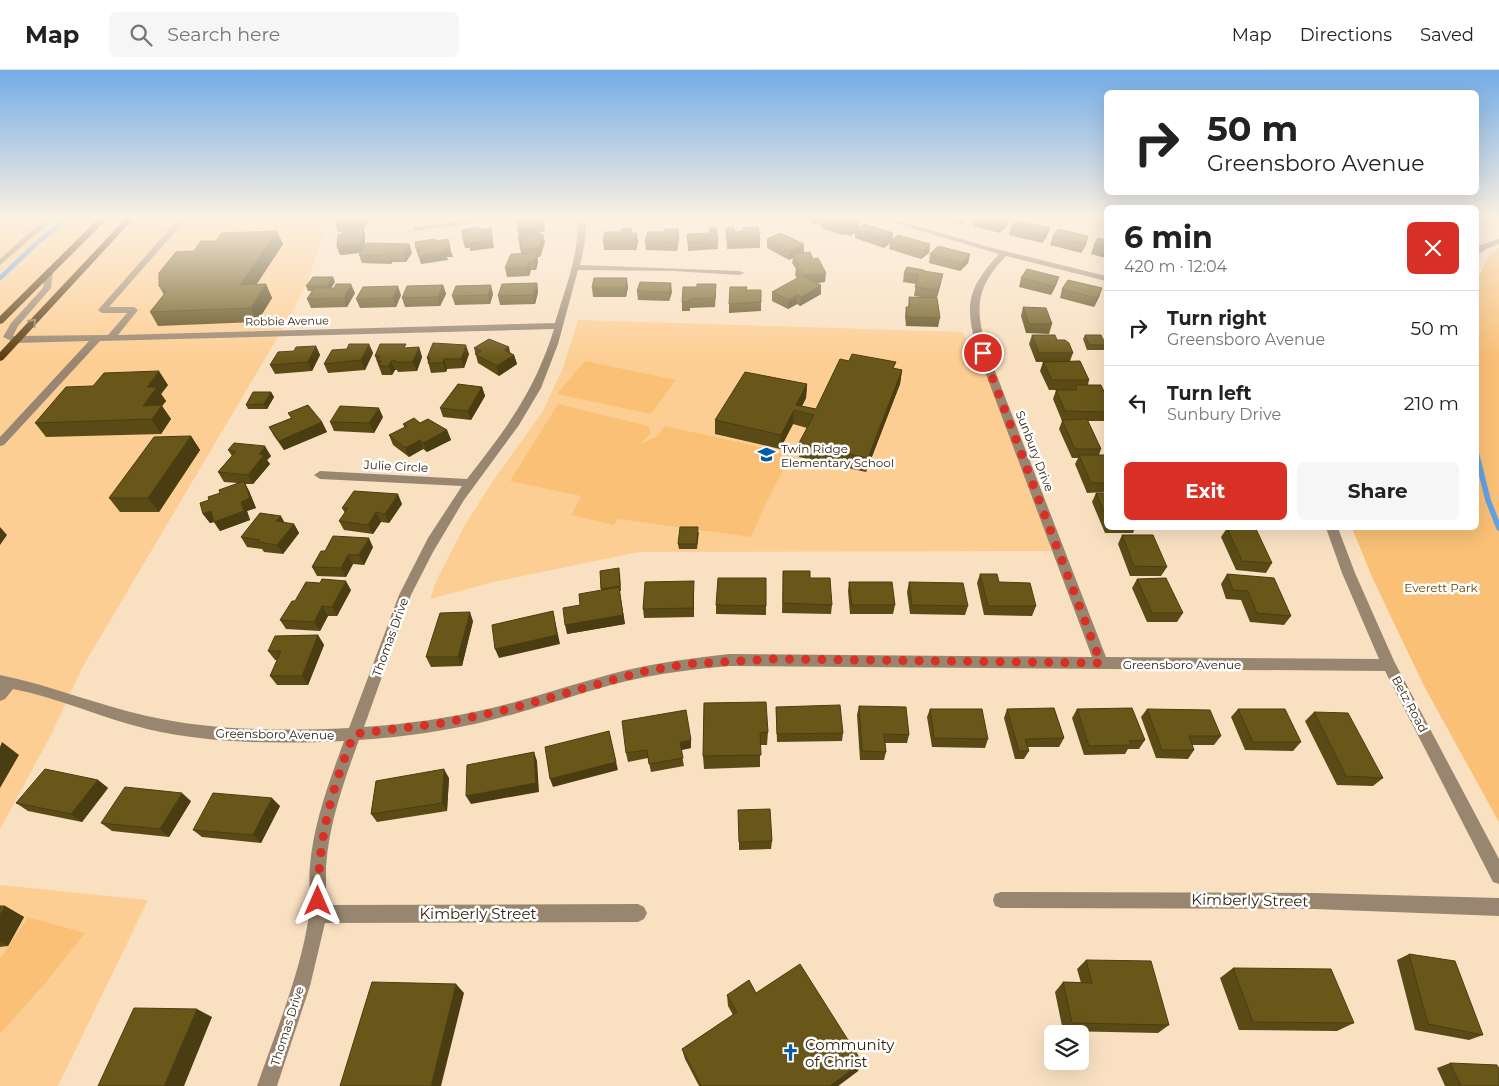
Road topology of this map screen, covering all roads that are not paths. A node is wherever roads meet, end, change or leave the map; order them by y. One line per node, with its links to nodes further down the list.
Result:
1 (57, 264): 7 (main road)
2 (87, 264): 14 (main road, one-way to 2)
3 (142, 264): 13 (street)
4 (996, 264): 20 (street, Sunbury Drive)
5 (1051, 264): 9 (street)
6 (575, 267): 8 (street); 11 (street, Thomas Drive)
7 (49, 272): 10 (main road); 14 (street)
8 (740, 273)
9 (1104, 278)
10 (0, 321)
11 (559, 326): 13 (street, Robbie Avenue); 18 (street, Thomas Drive)
12 (98, 337): 13 (street, Robbie Avenue); 14 (street, Robbie Avenue); 16 (street)
13 (111, 337)
14 (16, 340): 15 (main road)
15 (0, 358)
16 (0, 444)
17 (320, 475): 18 (street, Julie Circle)
18 (470, 483): 24 (street, Thomas Drive)
19 (1333, 530): 21 (street, Betz Road)
20 (1101, 663): 21 (street, Greensboro Avenue); 24 (street, Greensboro Avenue)
21 (1389, 665): 25 (street, Betz Road)
22 (5, 681): 23 (street); 24 (street, Greensboro Avenue)
23 (0, 695)
24 (354, 734): 29 (street, Thomas Drive)
25 (1499, 876)
26 (1001, 900): 27 (street, Kimberly Street)
27 (1499, 906)
28 (638, 913): 29 (street, Kimberly Street)
29 (318, 914): 30 (street, Thomas Drive)
30 (267, 1086)

